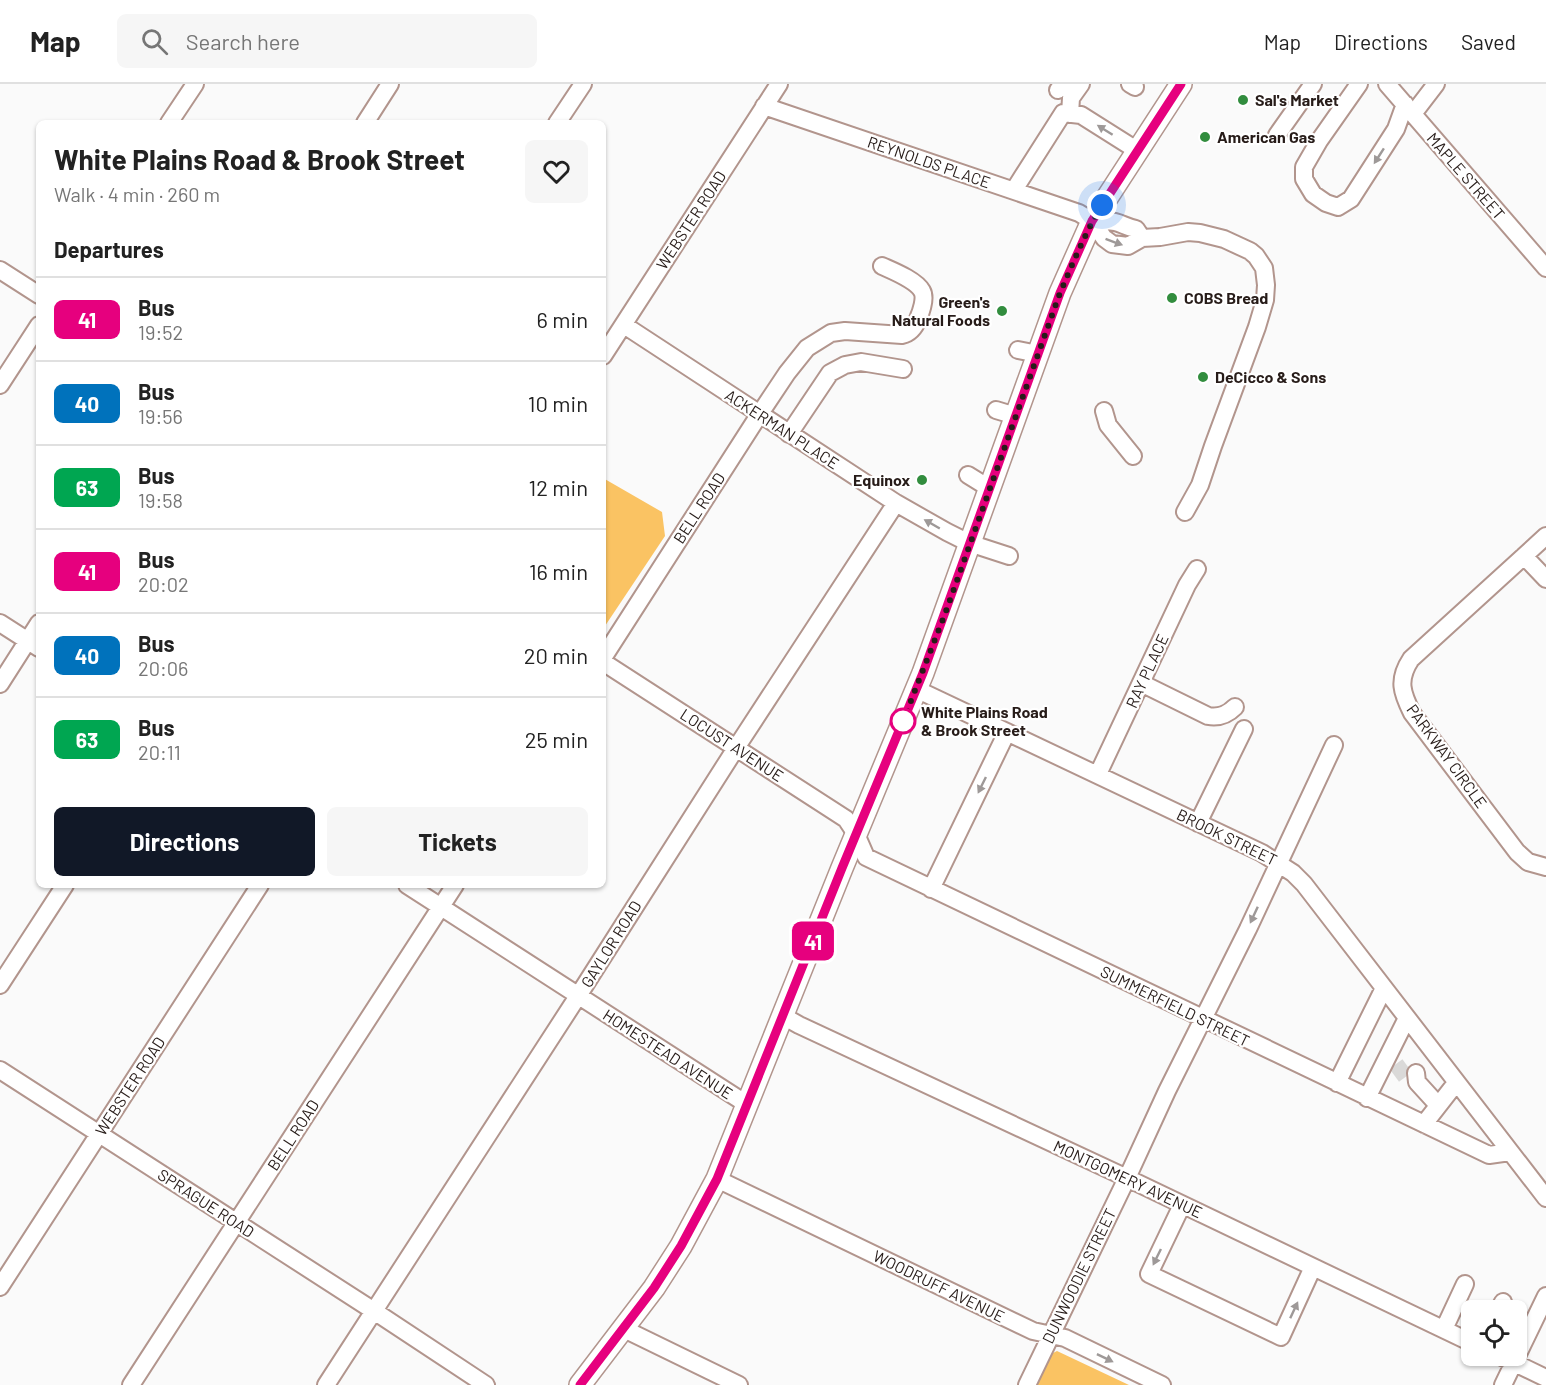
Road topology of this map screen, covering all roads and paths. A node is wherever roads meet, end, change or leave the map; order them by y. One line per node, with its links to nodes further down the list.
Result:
1 (195, 84): 14 (street)
2 (390, 84): 15 (street)
3 (583, 84): 16 (street)
4 (779, 84): 11 (street, WEBSTER ROAD)
5 (1080, 84): 13 (street)
6 (1181, 84): 18 (main road)
7 (1313, 84): 17 (street)
8 (1359, 84): 12 (street, one-way to 8)
9 (1387, 84): 12 (street, MAPLE STREET)
10 (1436, 84): 12 (street)
11 (764, 106): 19 (street, REYNOLDS PLACE); 25 (street, WEBSTER ROAD)
12 (1409, 109): 21 (street, MAPLE STREET)
13 (1070, 114): 18 (street, one-way to 13); 19 (street)
14 (171, 120)
15 (367, 120)
16 (559, 120)
17 (1277, 135)
18 (1138, 151): 20 (main road)
19 (1014, 190): 20 (street, REYNOLDS PLACE)
20 (1092, 221): 35 (main road); 37 (street, REYNOLDS PLACE)
21 (1543, 258)
22 (882, 266): 31 (street, BELL ROAD)
23 (0, 270): 24 (street)
24 (36, 294)
25 (624, 324): 27 (street, WEBSTER ROAD); 31 (street, ACKERMAN PLACE)
26 (36, 330): 29 (street)
27 (606, 351)
28 (903, 369): 32 (street)
29 (0, 385)
30 (1104, 411): 33 (street)
31 (759, 415): 32 (street, ACKERMAN PLACE); 46 (street, BELL ROAD)
32 (789, 434): 36 (street, ACKERMAN PLACE)
33 (1133, 456)
34 (968, 474): 35 (street)
35 (989, 488): 39 (main road)
36 (896, 503): 39 (street, ACKERMAN PLACE, one-way to 36); 55 (street, GAYLOR ROAD)
37 (1185, 512)
38 (1546, 536): 41 (street, PARKWAY CIRCLE)
39 (969, 543): 40 (street, ACKERMAN PLACE); 50 (main road)
40 (1009, 556)
41 (1524, 556): 43 (street); 60 (street, PARKWAY CIRCLE)
42 (1197, 569): 48 (street, RAY PLACE)
43 (1546, 579)
44 (0, 623): 45 (street)
45 (33, 644): 49 (street)
46 (606, 655)
47 (606, 662): 55 (street, LOCUST AVENUE)
48 (1141, 683): 51 (street); 56 (street, RAY PLACE)
49 (0, 684)
50 (916, 689): 53 (street, BROOK STREET); 58 (main road)
51 (1234, 707)
52 (1244, 729): 57 (street)
53 (1007, 732): 56 (street, BROOK STREET); 65 (street, one-way to 65)
54 (1334, 745): 59 (street, DUNWOODIE STREET)
55 (736, 748): 58 (street, LOCUST AVENUE); 69 (street, GAYLOR ROAD)
56 (1098, 774): 57 (street, BROOK STREET)
57 (1198, 822): 59 (street, BROOK STREET)
58 (856, 834): 65 (street, SUMMERFIELD STREET); 70 (main road)
59 (1278, 862): 68 (street, BROOK STREET); 72 (street, DUNWOODIE STREET, one-way to 72)
60 (1546, 867)
61 (63, 888): 67 (street)
62 (258, 888): 81 (street, WEBSTER ROAD)
63 (412, 888): 66 (street, HOMESTEAD AVENUE)
64 (453, 888): 66 (street, BELL ROAD)
65 (931, 889): 72 (street, SUMMERFIELD STREET)
66 (441, 907): 69 (street, HOMESTEAD AVENUE); 87 (street, BELL ROAD)
67 (0, 985)
68 (1384, 988): 71 (street, BROOK STREET); 75 (street)
69 (578, 996): 78 (street, HOMESTEAD AVENUE); 92 (street, GAYLOR ROAD)
70 (783, 1016): 78 (main road); 83 (street, MONTGOMERY AVENUE)
71 (1407, 1018): 76 (street, BROOK STREET); 77 (street)
72 (1202, 1019): 75 (street, SUMMERFIELD STREET); 83 (street, DUNWOODIE STREET)
73 (0, 1070): 81 (street, SPRAGUE ROAD)
74 (1414, 1078): 79 (street)
75 (1337, 1083): 77 (street, SUMMERFIELD STREET)
76 (1456, 1083): 79 (street); 82 (street, BROOK STREET)
77 (1367, 1098): 80 (street, SUMMERFIELD STREET)
78 (748, 1105): 84 (main road)
79 (1438, 1105): 80 (street)
80 (1424, 1124): 82 (street, SUMMERFIELD STREET)
81 (99, 1134): 87 (street, SPRAGUE ROAD); 90 (street, WEBSTER ROAD)
82 (1510, 1152): 85 (street, BROOK STREET)
83 (1127, 1178): 86 (street, MONTGOMERY AVENUE); 96 (street, DUNWOODIE STREET)
84 (717, 1179): 94 (main road); 96 (street, WOODRUFF AVENUE)
85 (1546, 1198)
86 (1182, 1205): 88 (street, MONTGOMERY AVENUE); 88 (street, one-way to 88)
87 (236, 1223): 92 (street, SPRAGUE ROAD); 101 (street, BELL ROAD)
88 (1314, 1267): 95 (street, MONTGOMERY AVENUE)
89 (1465, 1284): 95 (street)
90 (0, 1287)
91 (1546, 1296): 93 (street)
92 (374, 1311): 102 (street, GAYLOR ROAD); 103 (street, SPRAGUE ROAD)
93 (1527, 1327)
94 (624, 1329): 104 (main road); 105 (street)
95 (1444, 1329): 97 (street, MONTGOMERY AVENUE)
96 (1051, 1335): 106 (street, DUNWOODIE STREET); 107 (street, WOODRUFF AVENUE, one-way to 107)
97 (1461, 1338)
98 (1506, 1366): 108 (street)
99 (1521, 1366): 100 (street)
100 (1546, 1378)
101 (131, 1385)
102 (326, 1385)
103 (486, 1385)
104 (580, 1385)
105 (739, 1385)
106 (1028, 1385)
107 (1162, 1385)
108 (1503, 1385)

